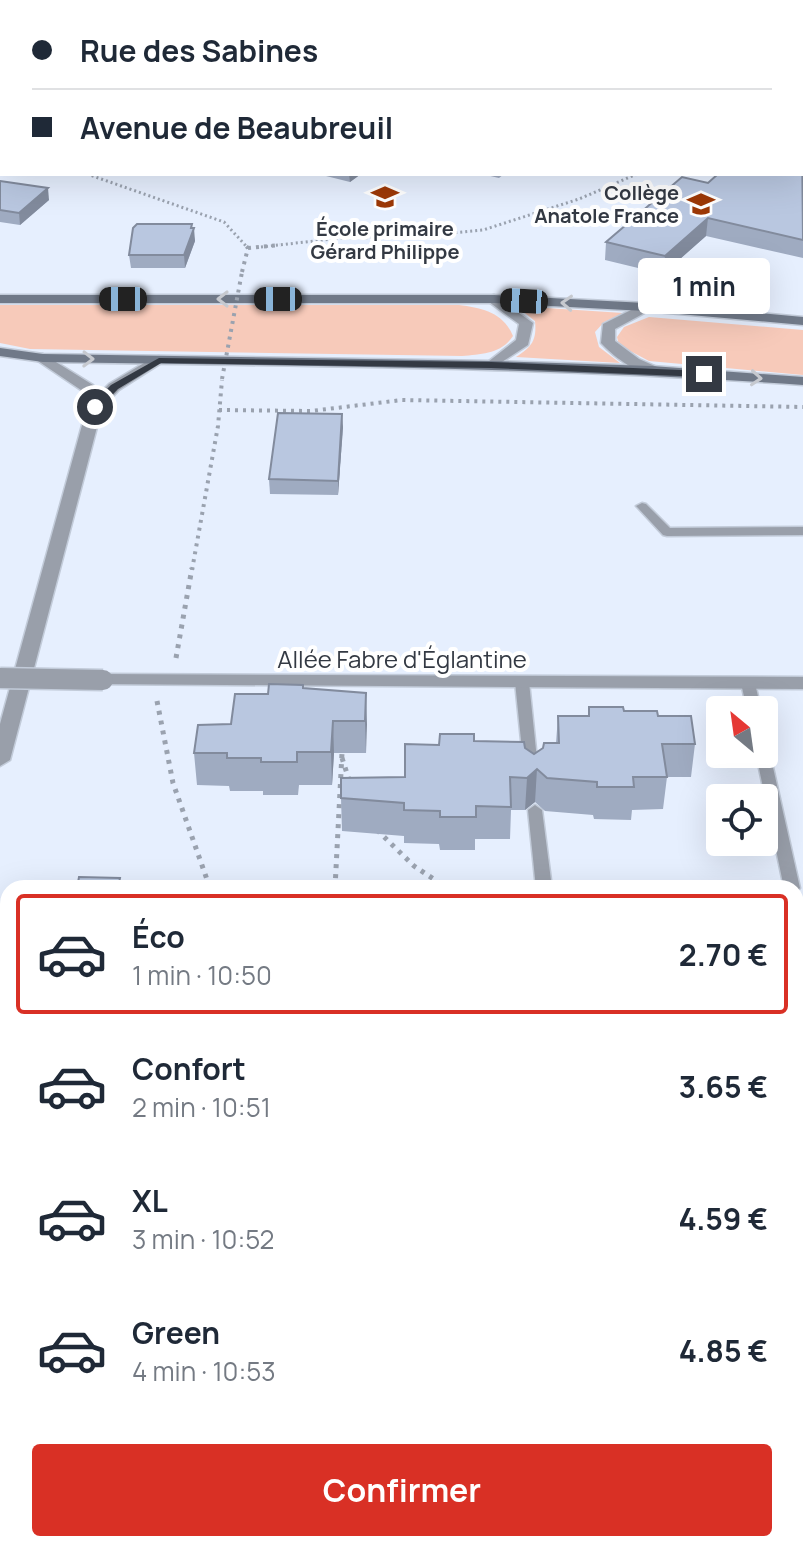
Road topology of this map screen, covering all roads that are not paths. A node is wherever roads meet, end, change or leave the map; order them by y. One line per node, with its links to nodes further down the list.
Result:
1 (0, 299): 2 (main road, one-way to 1)
2 (494, 299): 3 (main road, one-way to 2); 8 (street)
3 (645, 307): 4 (main road); 9 (street)
4 (803, 321)
5 (3, 355): 6 (main road)
6 (43, 358): 7 (main road, one-way to 7); 11 (street)
7 (159, 360): 8 (main road); 11 (street)
8 (491, 365): 9 (main road)
9 (652, 370): 10 (main road, one-way to 10)
10 (803, 381)
11 (95, 407): 19 (street)
12 (642, 506): 13 (lane)
13 (803, 531)
14 (0, 678): 15 (street, Allée Fabre d'Églantine, bridge)
15 (522, 682): 16 (street, Allée Fabre d'Églantine); 21 (lane)
16 (748, 683): 17 (street, Allée Fabre d'Églantine); 18 (lane)
17 (803, 683)
18 (751, 696)
19 (0, 760)
20 (766, 768): 24 (lane)
21 (532, 778)
22 (535, 810): 23 (lane)
23 (543, 880)
24 (790, 880)

